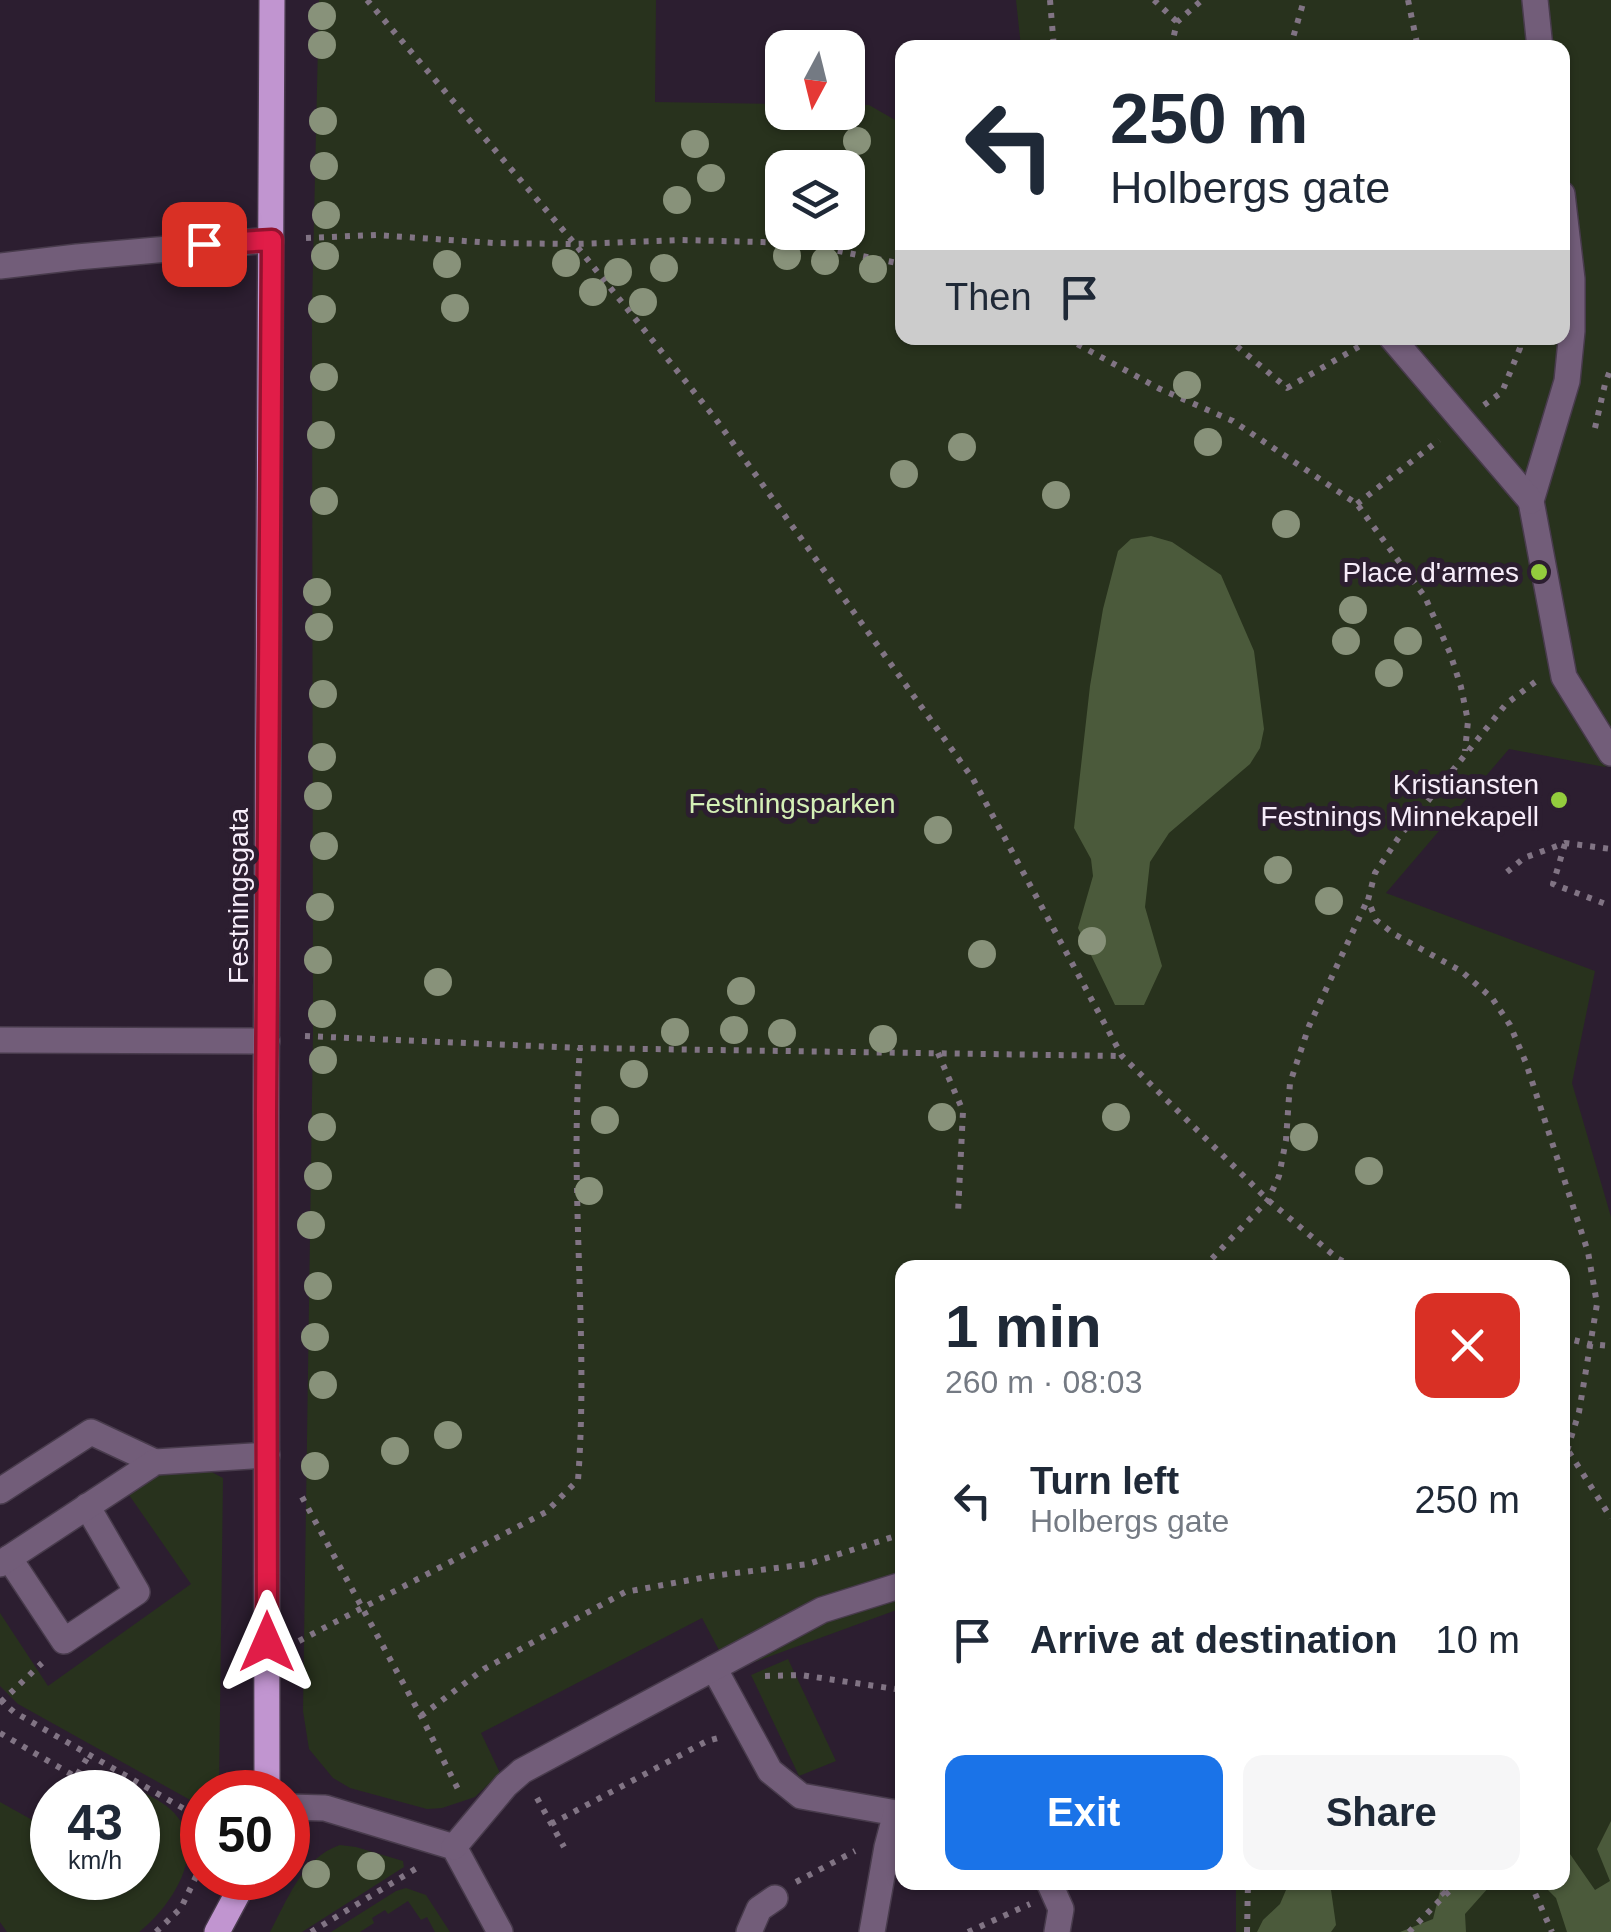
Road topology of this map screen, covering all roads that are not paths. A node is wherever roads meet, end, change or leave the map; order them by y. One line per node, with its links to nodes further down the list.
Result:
1 (272, 0): 4 (main road, Festningsgata)
2 (1535, 0): 3 (street)
3 (1539, 40)
4 (272, 240): 6 (street); 11 (main road, Festningsgata)
5 (1570, 262): 8 (street)
6 (0, 266)
7 (1398, 345): 8 (street)
8 (1531, 501): 9 (street)
9 (1611, 753)
10 (0, 1040): 11 (street)
11 (267, 1041): 12 (main road, Festningsgata)
12 (267, 1455): 13 (street); 19 (main road, Festningsgata)
13 (154, 1462): 14 (street); 15 (street)
14 (0, 1490)
15 (87, 1506): 16 (street); 16 (street)
16 (4, 1561)
17 (895, 1587): 18 (street)
18 (714, 1668): 21 (street); 23 (street)
19 (267, 1770)
20 (310, 1808): 23 (street)
21 (895, 1813)
22 (895, 1825): 30 (street)
23 (454, 1847): 28 (street)
24 (1053, 1890): 31 (street)
25 (775, 1898): 29 (street)
26 (235, 1900): 27 (main road)
27 (218, 1932)
28 (500, 1932)
29 (749, 1932)
30 (872, 1932)
31 (1058, 1932)

